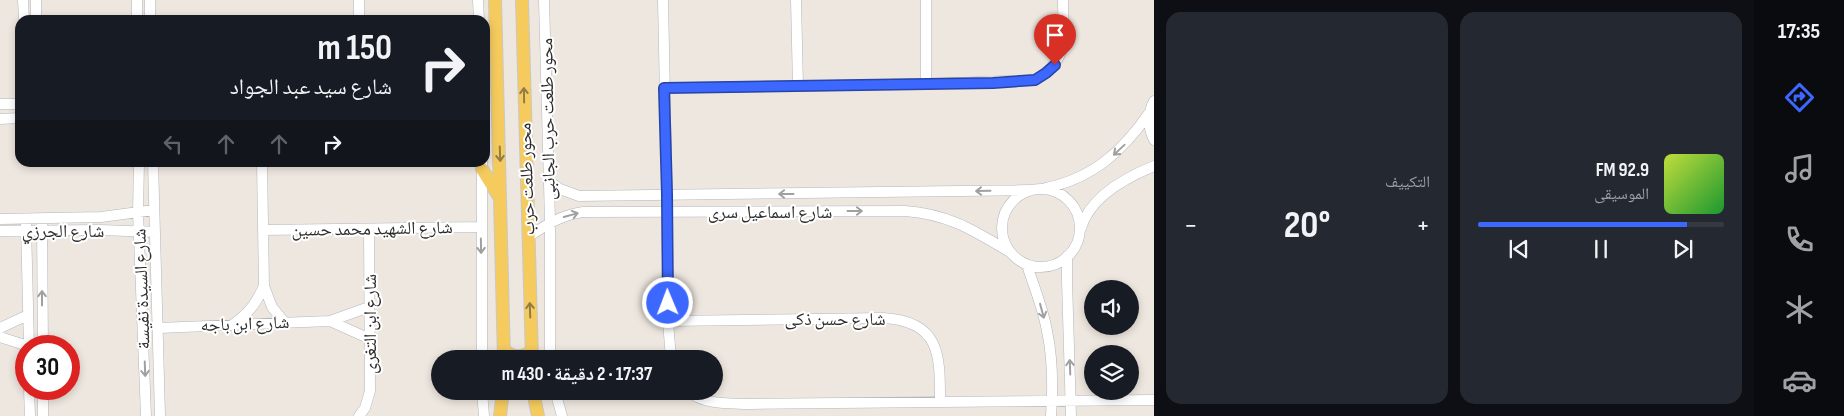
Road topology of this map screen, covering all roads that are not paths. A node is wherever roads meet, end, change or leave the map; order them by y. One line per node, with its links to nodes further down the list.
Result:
1 (23, 0): 14 (street)
2 (36, 0): 15 (street)
3 (137, 0): 16 (street)
4 (150, 0): 17 (street)
5 (359, 0): 18 (street)
6 (478, 0): 19 (street)
7 (495, 0): 40 (main road, محور طلعت حرب, one-way to 40)
8 (522, 0): 57 (main road, محور طلعت حرب, one-way to 8)
9 (544, 0): 36 (street, محور طلعت حرب الجانبى)
10 (663, 0): 22 (street)
11 (796, 0): 21 (street)
12 (926, 0): 20 (street)
13 (1062, 0): 20 (street)
14 (24, 15)
15 (36, 15)
16 (137, 15)
17 (150, 15)
18 (359, 15)
19 (479, 15)
20 (926, 84): 21 (street)
21 (798, 86): 22 (street)
22 (664, 88): 39 (street)
23 (1154, 101): 26 (street)
24 (15, 103): 25 (street)
25 (0, 104)
26 (1150, 113): 29 (street); 37 (street, one-way to 37)
27 (15, 118): 28 (street)
28 (0, 119)
29 (1154, 140)
30 (1154, 166): 56 (street)
31 (138, 167): 42 (street, شارع السيدة نفيسة)
32 (153, 167): 41 (street, شارع السيدة نفيسة)
33 (262, 167): 50 (street)
34 (482, 167): 48 (street)
35 (483, 167): 40 (main road)
36 (549, 181): 39 (street, شارع اسماعيل سرى); 47 (street, محور طلعت حرب الجانبى)
37 (1043, 189): 38 (street); 56 (street)
38 (1032, 190): 39 (street, شارع اسماعيل سرى, one-way to 39); 58 (street)
39 (667, 194): 43 (street)
40 (501, 200): 76 (main road, محور طلعت حرب)
41 (154, 210): 42 (street, شارع الجرزي); 55 (street, شارع السيدة نفيسة)
42 (138, 212): 44 (street, شارع الجرزي); 54 (street, شارع السيدة نفيسة)
43 (666, 212): 47 (street, شارع اسماعيل سرى, one-way to 43); 58 (street, شارع اسماعيل سرى, one-way to 58); 65 (street)
44 (42, 218): 46 (street, شارع الجرزي); 53 (street)
45 (0, 219): 46 (street, شارع الجرزي)
46 (25, 219): 52 (street)
47 (550, 221): 57 (street, شارع اسماعيل سرى); 78 (street, محور طلعت حرب الجانبى)
48 (481, 227): 49 (street, شارع الشهيد محمد حسين); 75 (street, one-way to 75)
49 (369, 229): 50 (street, شارع الشهيد محمد حسين); 62 (street, شارع ابن التغرى)
50 (263, 230): 61 (street)
51 (0, 231): 52 (street, شارع الجرزي)
52 (26, 231): 53 (street, شارع الجرزي); 63 (street)
53 (42, 231): 54 (street, شارع الجرزي); 71 (street, one-way to 53)
54 (140, 231): 55 (street, شارع الجرزي); 96 (street, شارع السيدة نفيسة, one-way to 96)
55 (155, 232): 69 (street, شارع السيدة نفيسة)
56 (1079, 236): 59 (street)
57 (528, 237): 77 (main road, محور طلعت حرب, one-way to 57)
58 (1010, 252): 60 (street)
59 (1068, 256): 60 (street); 87 (street, one-way to 59)
60 (1027, 264): 90 (street, one-way to 90)
61 (264, 286): 66 (street); 67 (street)
62 (370, 307): 64 (street, شارع ابن باجه); 73 (street, شارع ابن التغرى)
63 (28, 315): 68 (street); 70 (street)
64 (330, 321): 66 (street, شارع ابن باجه); 73 (street, شارع ابن باجه)
65 (668, 321): 79 (street); 89 (street, شارع حسن ذكى)
66 (285, 323): 67 (street, شارع ابن باجه)
67 (232, 325): 69 (street, شارع ابن باجه)
68 (0, 328)
69 (159, 328): 93 (street, شارع السيدة نفيسة)
70 (28, 335)
71 (42, 335)
72 (0, 337): 74 (street)
73 (370, 339): 97 (street, شارع ابن التغرى)
74 (15, 342)
75 (482, 350)
76 (504, 350)
77 (532, 350)
78 (550, 350)
79 (670, 350)
80 (29, 400): 91 (street)
81 (43, 400): 92 (street)
82 (483, 400): 98 (street)
83 (502, 400): 99 (main road)
84 (535, 400): 100 (main road)
85 (557, 400): 101 (street)
86 (702, 400): 89 (street)
87 (1071, 400): 88 (street); 90 (street); 103 (street)
88 (1154, 400)
89 (940, 402): 90 (street)
90 (1052, 402): 102 (street)
91 (29, 404): 92 (street); 94 (street)
92 (43, 404): 95 (street)
93 (161, 415)
94 (30, 416)
95 (43, 416)
96 (146, 416)
97 (359, 416)
98 (484, 416)
99 (500, 416)
100 (538, 416)
101 (562, 416)
102 (1051, 416)
103 (1071, 416)

